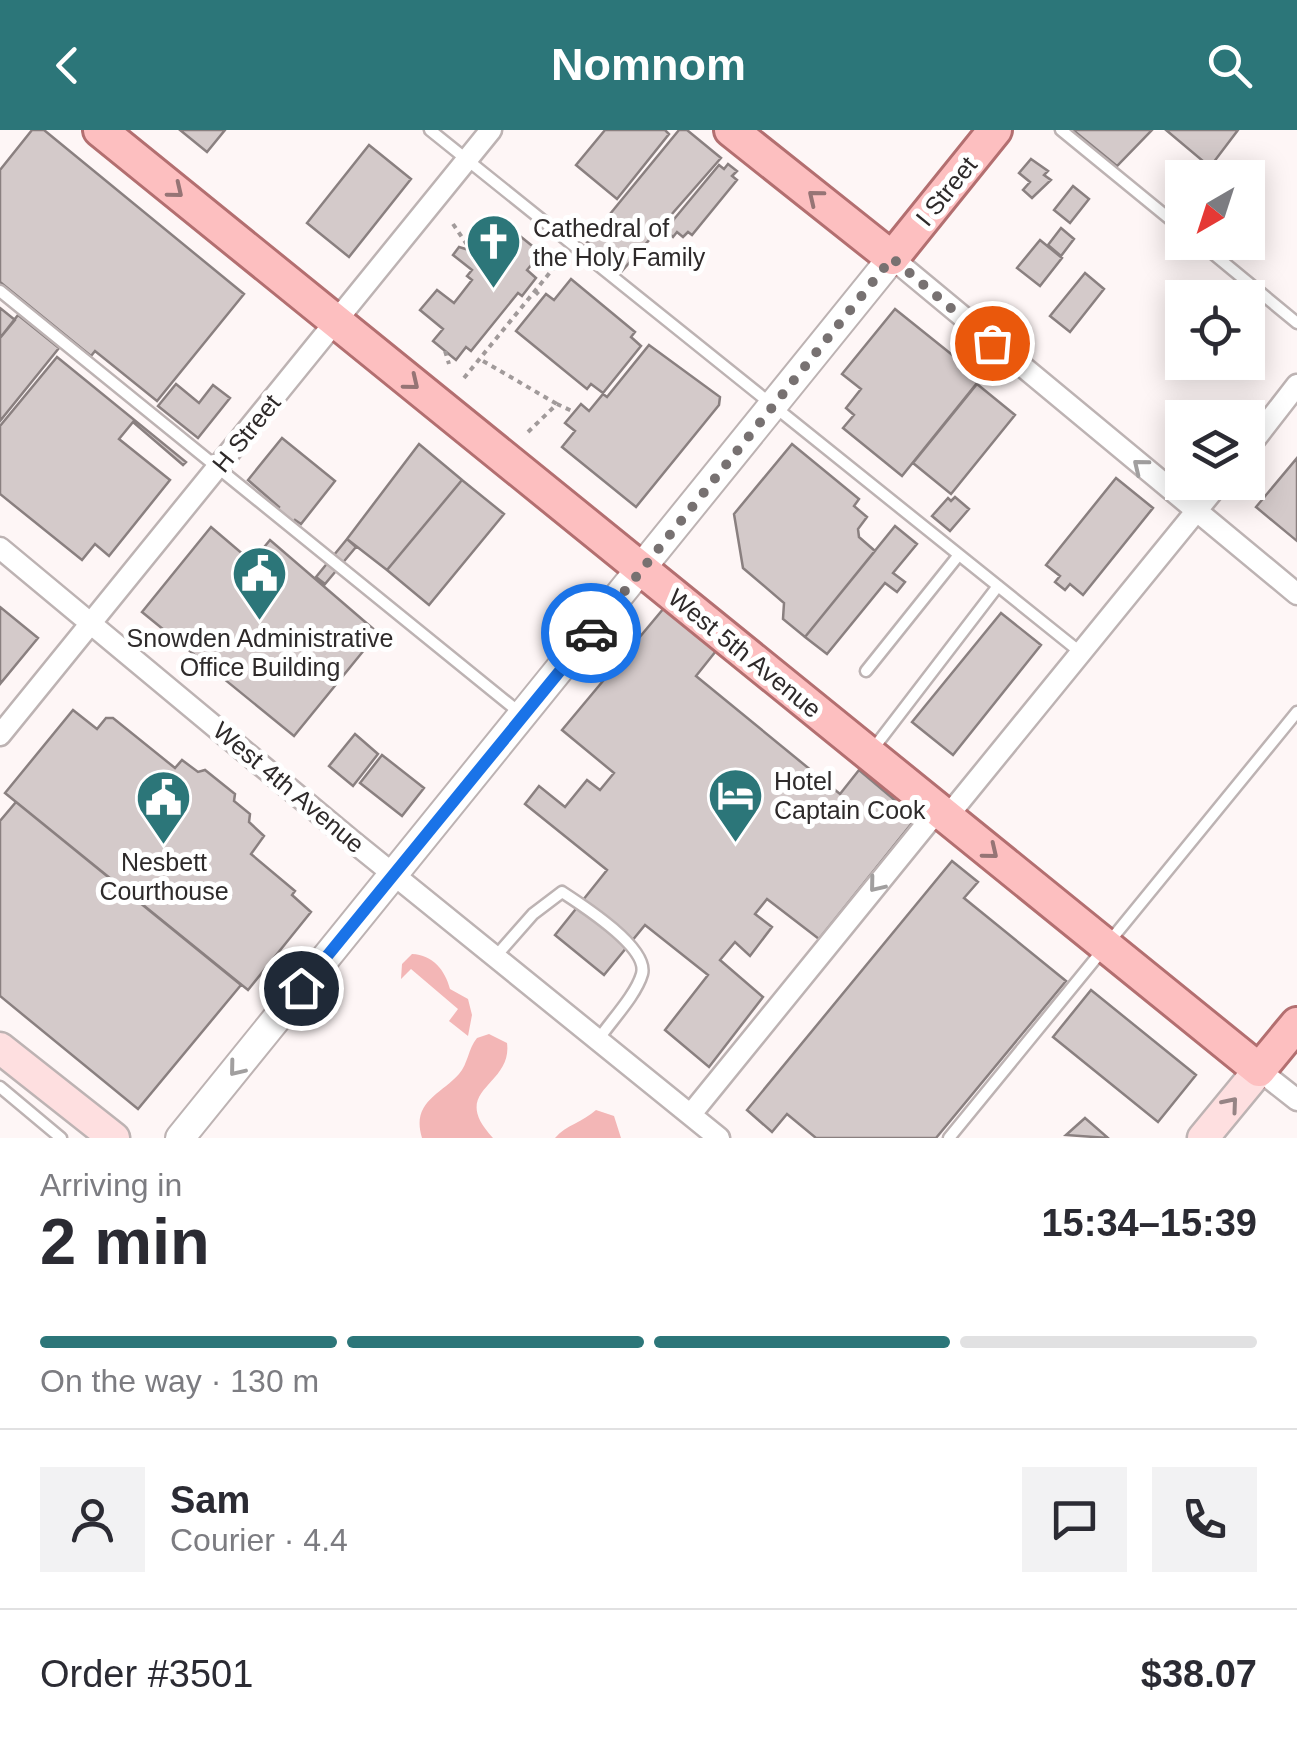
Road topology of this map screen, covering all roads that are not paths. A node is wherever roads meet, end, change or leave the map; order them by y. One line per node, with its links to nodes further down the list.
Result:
1 (100, 130): 12 (main road, West 5th Avenue, one-way to 12)
2 (430, 130): 7 (lane)
3 (491, 130): 7 (street, H Street)
4 (731, 130): 9 (main road, one-way to 4)
5 (995, 130): 9 (main road, I Street)
6 (1061, 130): 8 (lane)
7 (466, 161): 12 (street, H Street); 15 (lane)
8 (1165, 215)
9 (892, 258): 15 (street, I Street); 19 (street, one-way to 9)
10 (1221, 260): 13 (lane)
11 (0, 291): 17 (lane)
12 (336, 322): 17 (street, H Street); 22 (main road, West 5th Avenue, one-way to 22)
13 (1297, 322)
14 (1297, 386): 16 (street)
15 (773, 406): 21 (lane); 22 (street, I Street)
16 (1265, 426)
17 (216, 468): 25 (street, H Street); 29 (lane)
18 (1206, 500): 19 (street)
19 (1196, 512): 24 (street); 26 (street)
20 (0, 548): 25 (street, West 4th Avenue)
21 (958, 556): 23 (lane); 27 (lane)
22 (642, 570): 29 (street, I Street); 31 (main road, West 5th Avenue)
23 (998, 586): 26 (lane); 31 (lane)
24 (1297, 594)
25 (92, 621): 30 (street, H Street); 33 (street, West 4th Avenue)
26 (1080, 652): 32 (street)
27 (866, 670)
28 (1297, 712): 34 (lane)
29 (523, 716): 33 (street, I Street)
30 (0, 734)
31 (869, 754): 32 (main road, West 5th Avenue)
32 (942, 813): 34 (main road, West 5th Avenue, one-way to 34); 42 (street, one-way to 42)
33 (394, 873): 35 (street, West 4th Avenue); 45 (street, I Street, one-way to 45)
34 (1106, 946): 39 (main road, West 5th Avenue); 47 (lane)
35 (496, 956): 37 (street, West 4th Avenue); 37 (lane)
36 (1297, 1024): 39 (main road)
37 (598, 1040): 42 (street, West 4th Avenue)
38 (0, 1048): 44 (main road)
39 (1259, 1070): 41 (street, West 5th Avenue); 48 (main road, one-way to 39)
40 (0, 1086): 43 (lane)
41 (1297, 1100)
42 (693, 1125): 46 (street, West 4th Avenue)
43 (60, 1138)
44 (114, 1138)
45 (180, 1138)
46 (719, 1138)
47 (950, 1138)
48 (1202, 1138)

